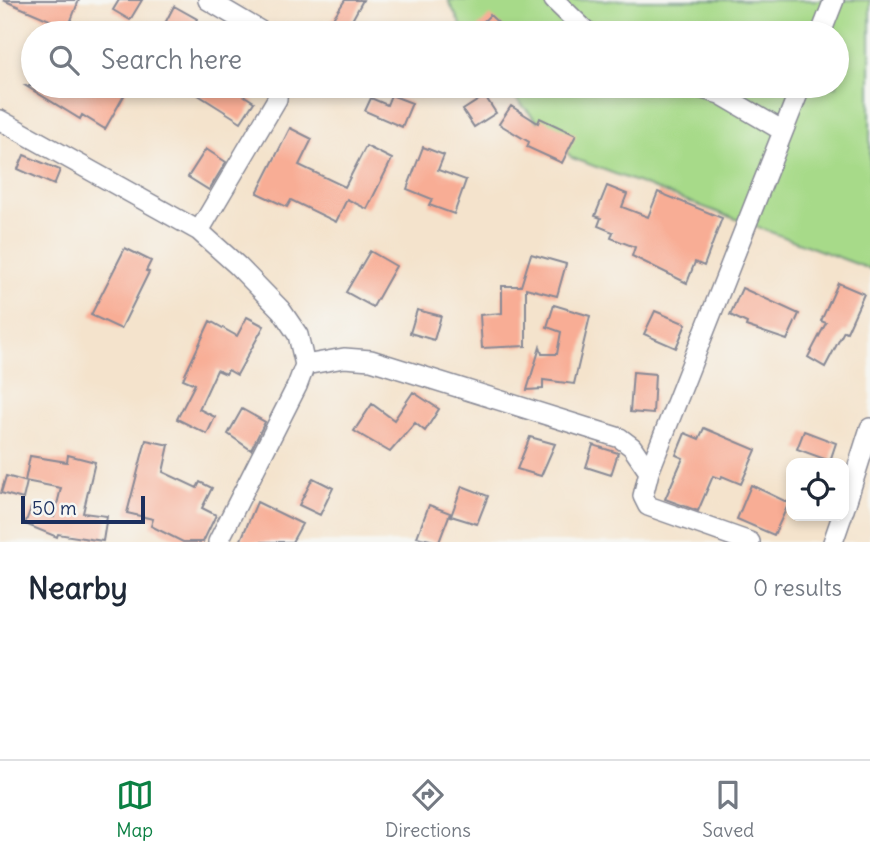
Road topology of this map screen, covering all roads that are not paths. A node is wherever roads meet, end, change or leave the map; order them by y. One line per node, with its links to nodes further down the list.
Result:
1 (208, 0): 4 (street)
2 (554, 0): 5 (street)
3 (834, 0): 6 (street)
4 (244, 21)
5 (576, 21)
6 (826, 21)
7 (277, 98): 12 (street)
8 (727, 98): 11 (street)
9 (796, 98): 11 (street)
10 (0, 120): 12 (street)
11 (783, 131): 15 (street)
12 (199, 231): 13 (street)
13 (304, 365): 15 (street); 18 (street)
14 (870, 428): 16 (street)
15 (649, 472): 19 (street)
16 (849, 494)
17 (840, 521): 20 (street)
18 (218, 542)
19 (750, 542)
20 (833, 542)

